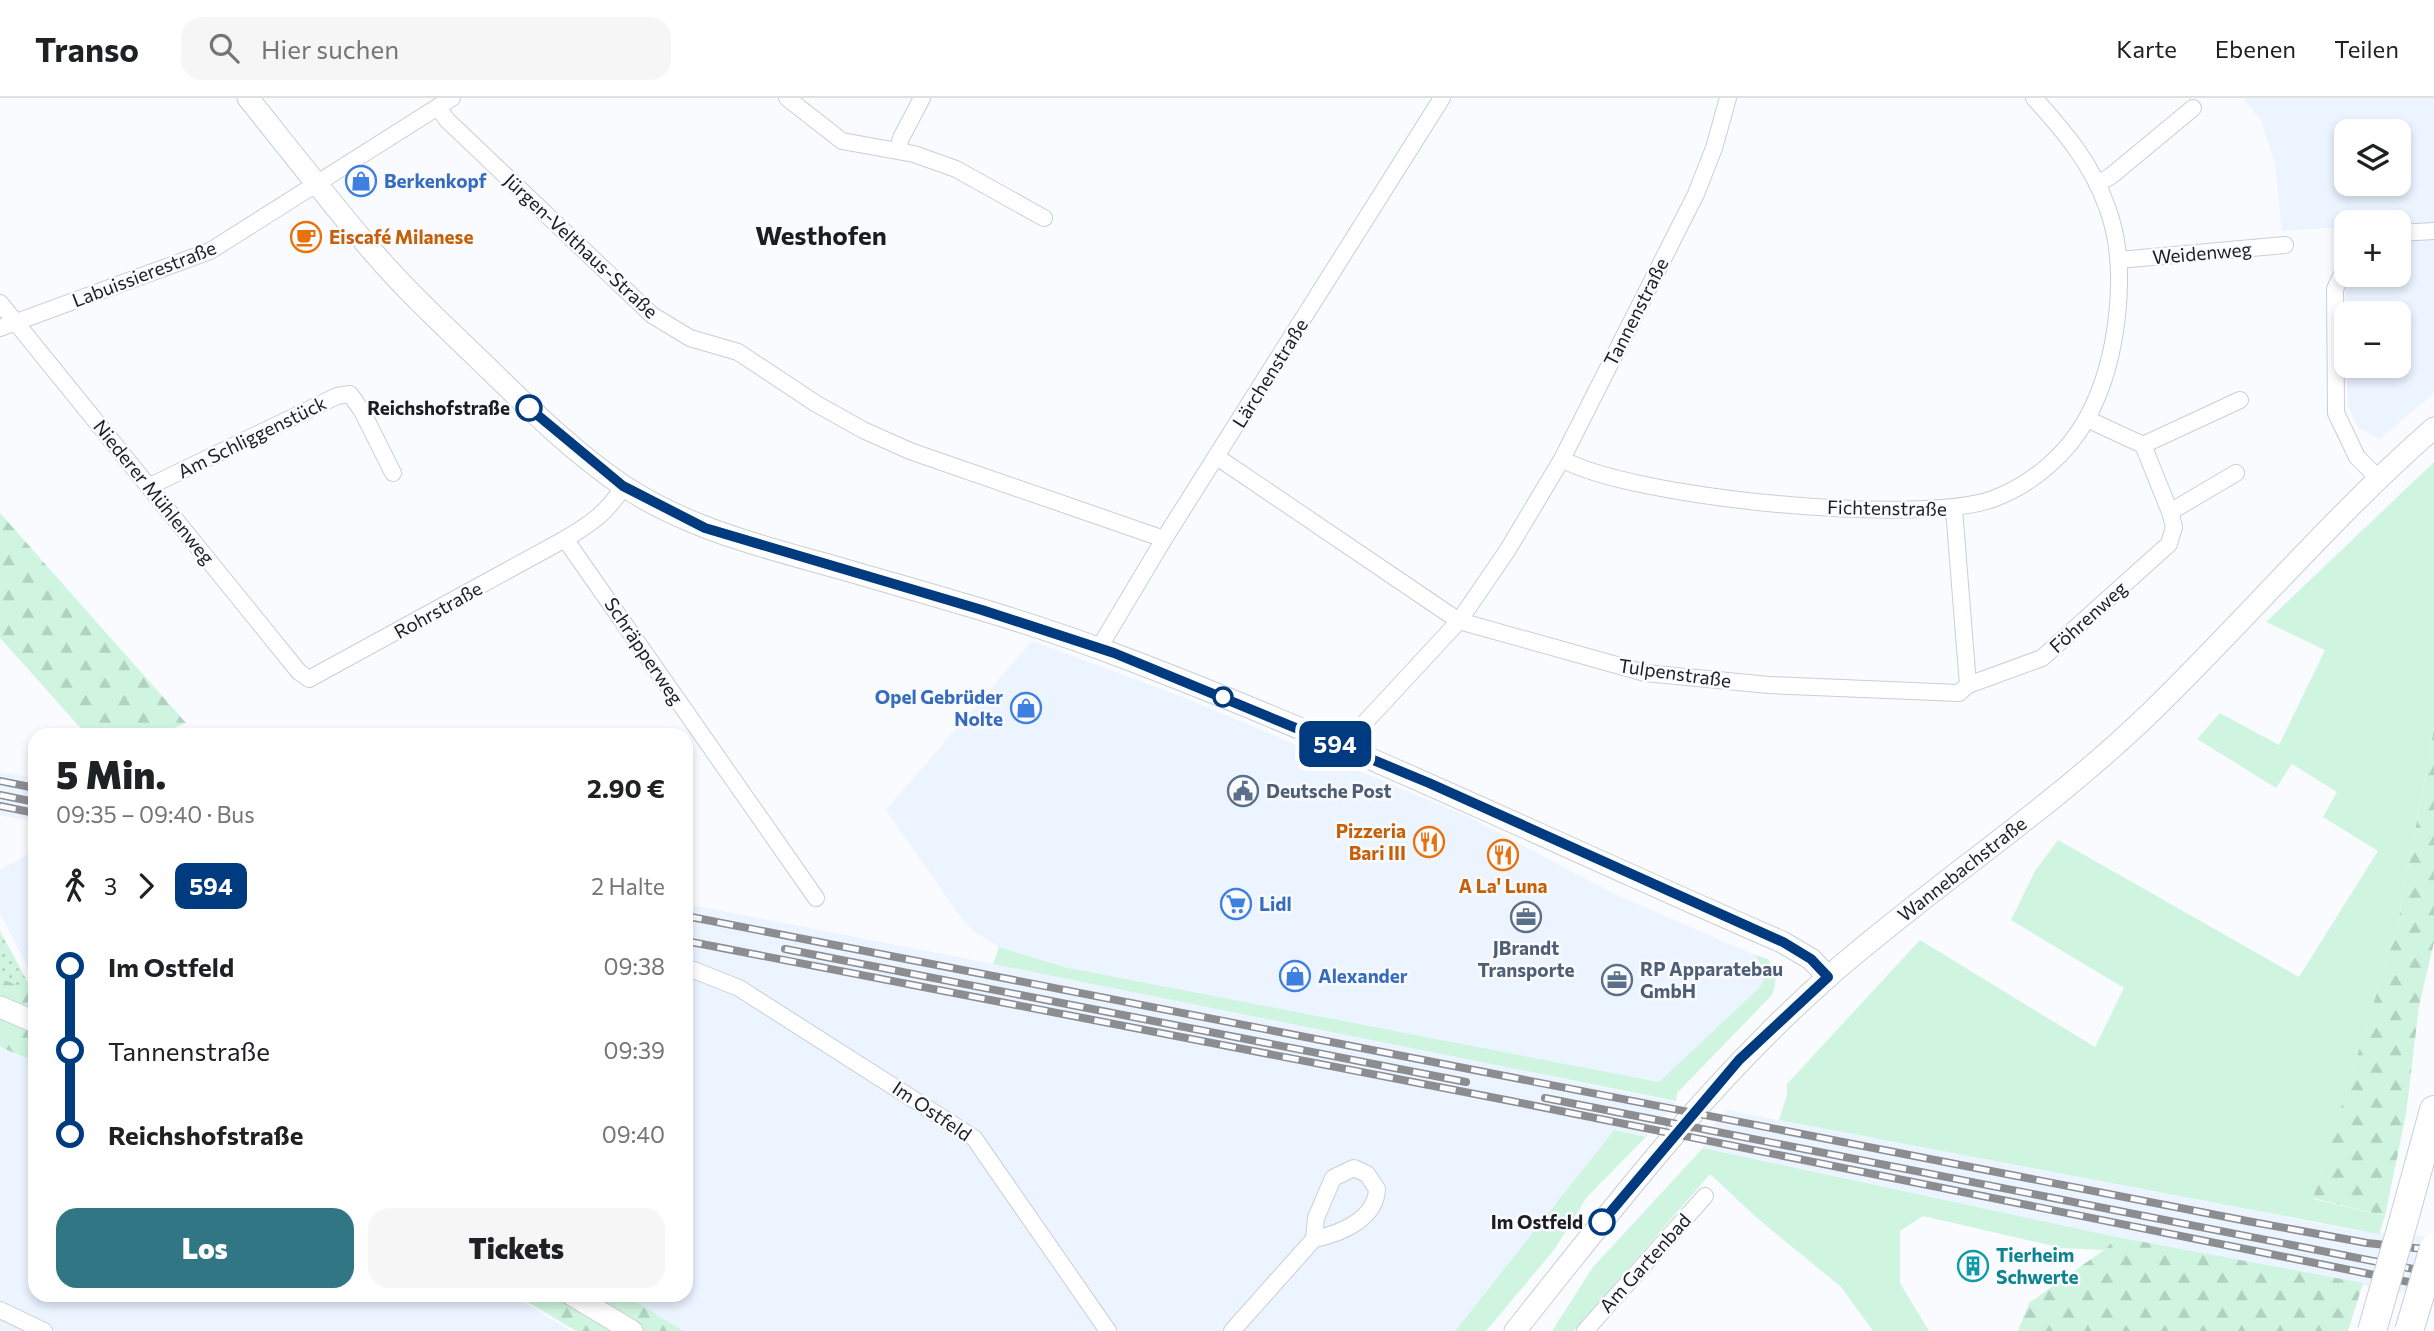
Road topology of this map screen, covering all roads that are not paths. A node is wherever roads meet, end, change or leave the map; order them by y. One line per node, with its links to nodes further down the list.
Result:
1 (248, 98): 12 (street)
2 (452, 98): 8 (street, Labuissierestraße)
3 (787, 98): 10 (street)
4 (922, 98): 10 (street)
5 (1441, 98): 26 (street, Lärchenstraße)
6 (1728, 98): 27 (street, Tannenstraße)
7 (2034, 98): 11 (street, Fichtenstraße)
8 (438, 107): 12 (street, Labuissierestraße); 36 (street, Jürgen-Velthaus-Straße)
9 (2193, 108): 11 (street)
10 (898, 150): 13 (street)
11 (2097, 184): 17 (street, Fichtenstraße)
12 (318, 185): 20 (street, Labuissierestraße); 32 (street)
13 (1044, 218)
14 (2434, 231): 15 (street)
15 (2411, 232)
16 (2285, 245): 17 (street, Weidenweg)
17 (2119, 260): 23 (street, Fichtenstraße)
18 (2336, 287): 30 (street)
19 (0, 303): 20 (street, Niederer Mühlenweg)
20 (18, 322): 21 (street, Labuissierestraße); 31 (street, Niederer Mühlenweg)
21 (0, 328)
22 (2240, 400): 25 (street)
23 (2087, 418): 25 (street); 33 (street, Fichtenstraße)
24 (2434, 429): 30 (street, Wannebachstraße)
25 (2143, 445): 34 (street, Föhrenweg)
26 (1217, 457): 36 (street, Lärchenstraße); 37 (street, Tulpenstraße)
27 (1562, 459): 33 (street, Fichtenstraße); 37 (street, Tannenstraße)
28 (393, 472): 31 (street, Am Schliggenstück)
29 (2236, 473): 34 (street)
30 (2378, 478): 44 (street, Wannebachstraße)
31 (150, 486): 39 (street, Niederer Mühlenweg)
32 (623, 486): 35 (street); 38 (street)
33 (1954, 509): 40 (street)
34 (2170, 512): 40 (street, Föhrenweg)
35 (565, 539): 39 (street, Rohrstraße); 42 (street, Schräpperweg)
36 (1164, 539): 38 (street, Lärchenstraße)
37 (1459, 621): 40 (street, Tulpenstraße); 41 (street, Tannenstraße)
38 (1099, 648): 41 (street)
39 (309, 679)
40 (1968, 685)
41 (1347, 749): 44 (street)
42 (816, 898)
43 (693, 970): 55 (street, Im Ostfeld)
44 (1828, 977): 57 (street, Wannebachstraße)
45 (0, 1007): 46 (street)
46 (28, 1020)
47 (2434, 1110): 59 (highway, bridge)
48 (1705, 1196): 58 (street, Am Gartenbad)
49 (1314, 1239): 49 (street); 56 (street)
50 (2434, 1248): 60 (highway, bridge)
51 (584, 1302): 54 (street)
52 (0, 1310): 53 (street)
53 (44, 1331)
54 (632, 1331)
55 (1108, 1331)
56 (1232, 1331)
57 (1515, 1331)
58 (1585, 1331)
59 (2372, 1331)
60 (2409, 1331)

